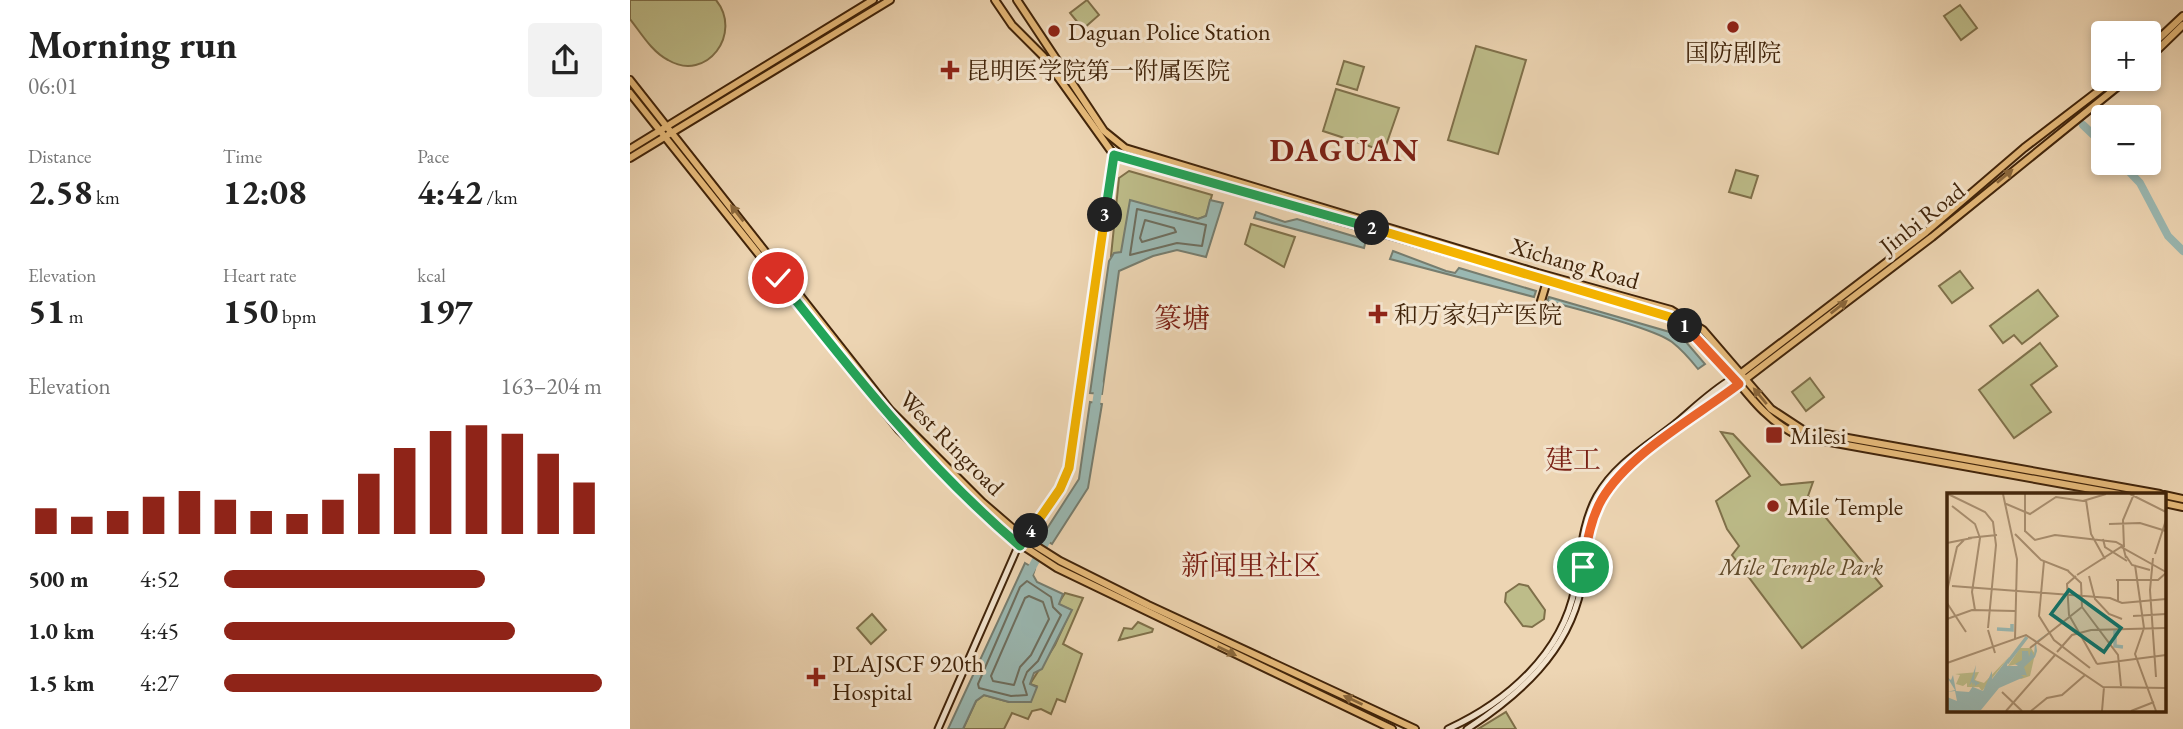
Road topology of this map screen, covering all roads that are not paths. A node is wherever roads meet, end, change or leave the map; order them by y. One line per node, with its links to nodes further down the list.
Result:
1 (873, 0): 14 (main road)
2 (890, 0): 14 (main road)
3 (995, 0): 18 (main road)
4 (1017, 0): 22 (main road, Xichang Road)
5 (2183, 16): 7 (main road)
6 (2183, 25): 8 (main road)
7 (2161, 37)
8 (2161, 46)
9 (630, 80): 14 (main road, West Ringroad)
10 (2098, 91): 22 (main road, Jinbi Road)
11 (2098, 91): 17 (main road)
12 (2112, 91): 17 (main road, Jinbi Road)
13 (630, 93): 15 (main road, West Ringroad)
14 (670, 129): 15 (main road); 31 (main road, West Ringroad, one-way to 14)
15 (662, 133): 16 (main road); 19 (main road); 32 (main road, West Ringroad)
16 (630, 149)
17 (2036, 150): 22 (main road, Jinbi Road, one-way to 17)
18 (1114, 155): 20 (main road, Xichang Road); 31 (main road)
19 (630, 158)
20 (1547, 281): 21 (main road); 23 (main road, Xichang Road)
21 (1538, 310)
22 (1744, 376): 23 (main road, Jinbi Road); 24 (main road, Jinbi Road); 26 (main road, Xichang Road, one-way to 22)
23 (1733, 378): 24 (main road, Xichang Road); 36 (main road)
24 (1739, 384): 25 (main road, Xichang Road); 37 (main road)
25 (2108, 493)
26 (2151, 493)
27 (2165, 496): 28 (main road, Xichang Road)
28 (2183, 499)
29 (2165, 503): 30 (main road)
30 (2183, 507)
31 (1025, 539): 32 (main road); 35 (main road, West Ringroad, one-way to 31)
32 (1020, 546): 33 (main road); 34 (main road, West Ringroad, one-way to 34)
33 (938, 729)
34 (1392, 729)
35 (1415, 729)
36 (1448, 729)
37 (1467, 729)

